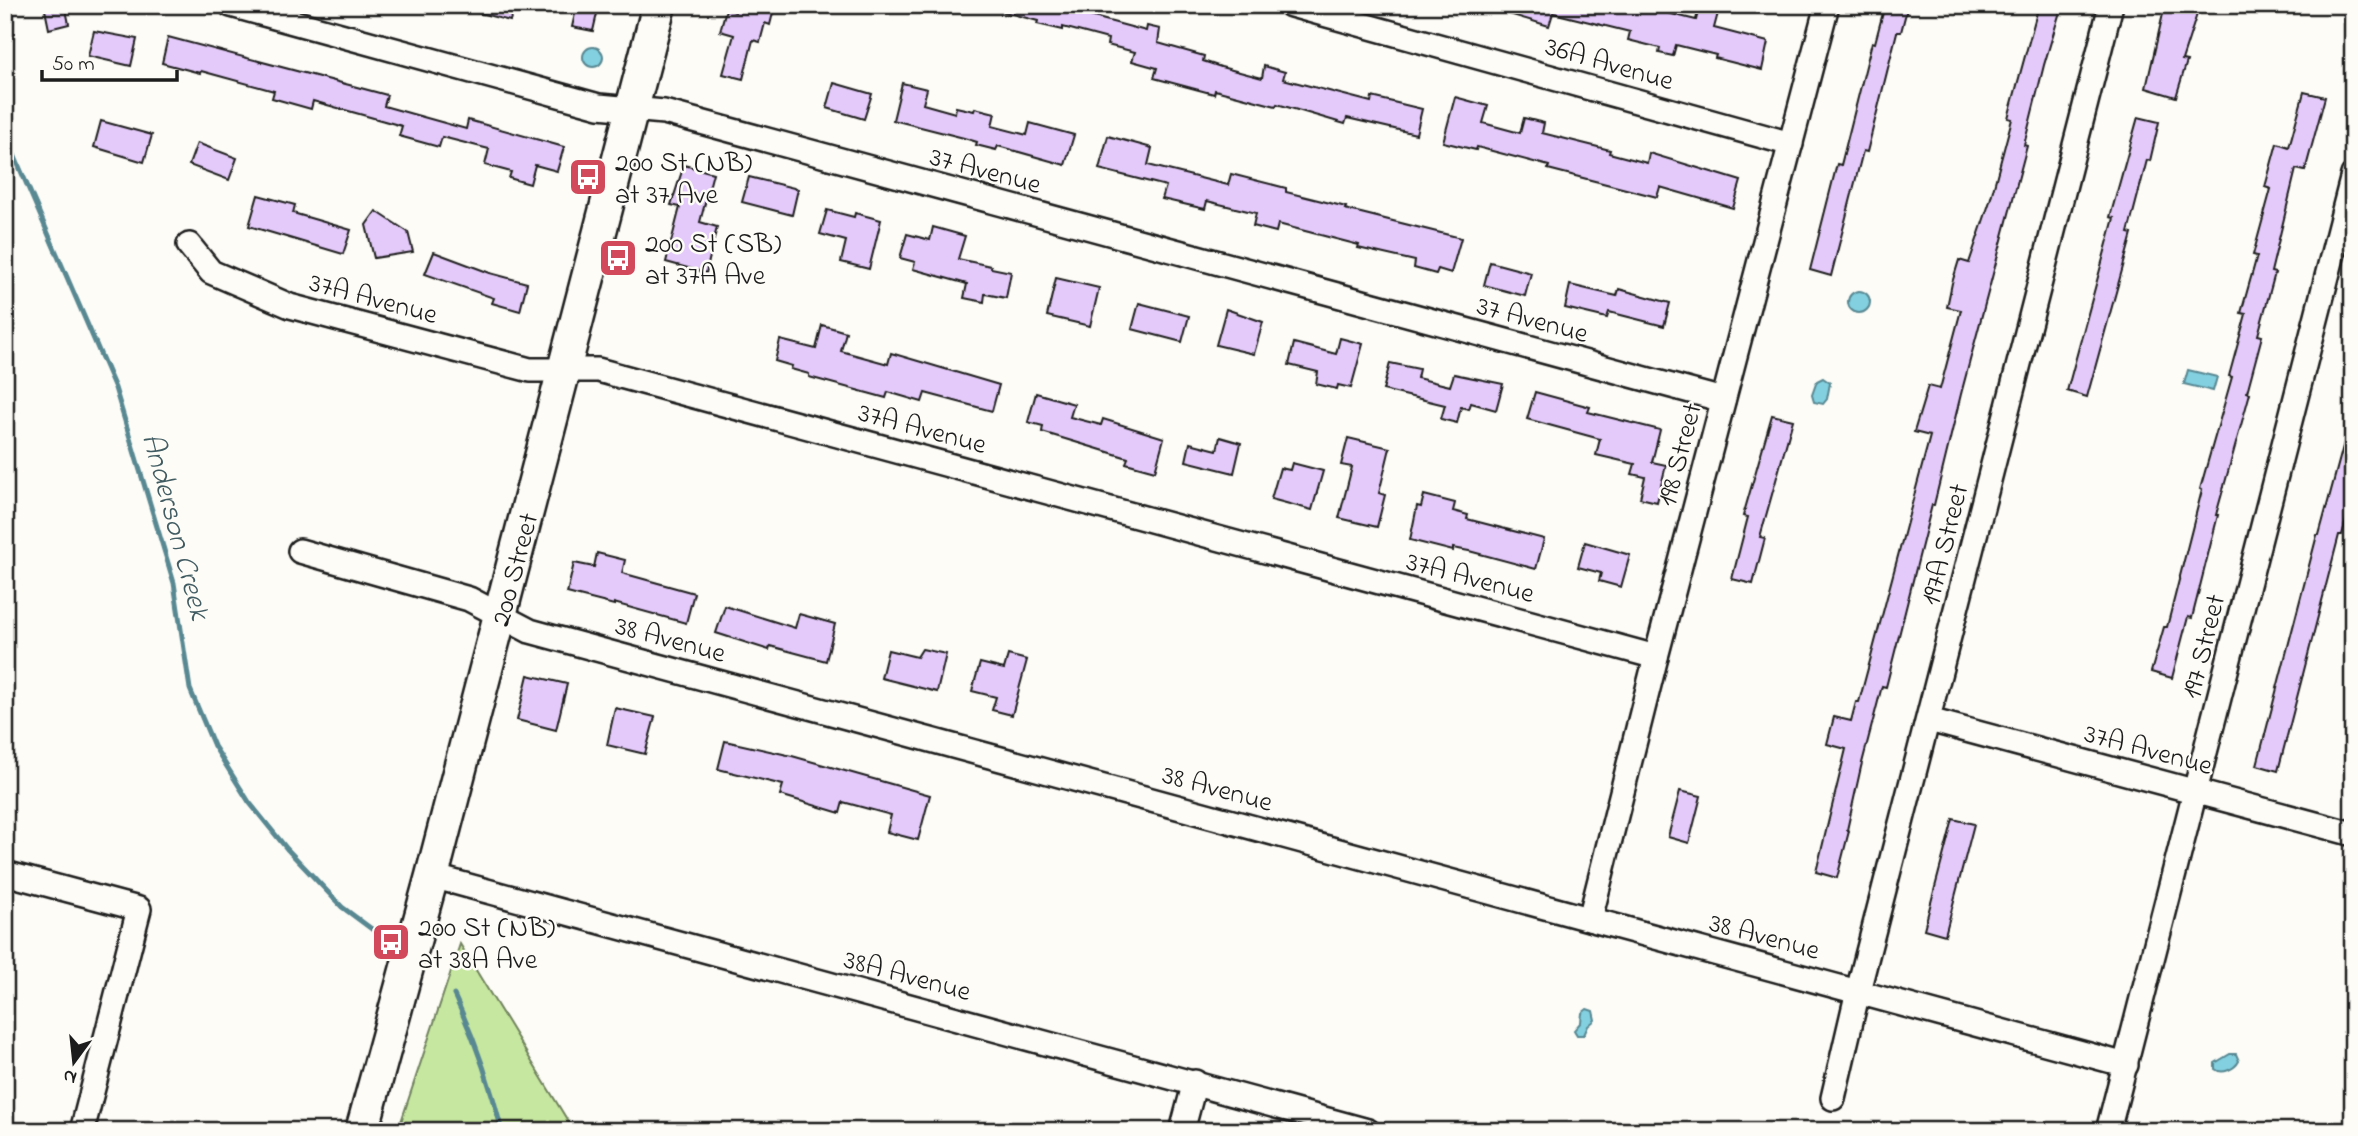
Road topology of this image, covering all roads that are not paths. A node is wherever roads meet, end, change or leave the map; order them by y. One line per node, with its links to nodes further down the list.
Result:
1 (231, 5): 6 (street, 37 Avenue)
2 (659, 5): 6 (main road, 200 Street)
3 (1291, 5): 7 (street, 36A Avenue)
4 (1827, 5): 7 (street, 198 Street)
5 (2111, 5): 15 (street, 197A Street)
6 (633, 108): 10 (main road, 200 Street); 11 (street, 37 Avenue)
7 (1791, 144): 11 (street, 198 Street)
8 (2353, 175): 16 (street, 197 Street)
9 (188, 244): 10 (street, 37A Avenue)
10 (565, 369): 13 (main road, 200 Street); 14 (street, 37A Avenue)
11 (1724, 400): 14 (street, 198 Street)
12 (300, 551): 13 (street, 38 Avenue)
13 (500, 616): 19 (main road, 200 Street); 20 (street, 38 Avenue)
14 (1656, 657): 20 (street, 198 Street)
15 (1929, 720): 16 (street, 37A Avenue); 21 (street, 197A Street)
16 (2196, 791): 17 (street, 37A Avenue); 22 (street, 197 Street)
17 (2353, 834)
18 (5, 873): 25 (street)
19 (432, 876): 23 (street, 38A Avenue); 26 (main road, 200 Street)
20 (1590, 919): 21 (street, 38 Avenue)
21 (1858, 991): 22 (street, 38 Avenue); 24 (street, 197A Street)
22 (2126, 1065): 29 (street, 197 Street)
23 (1195, 1082): 27 (street); 28 (street, 38A Avenue)
24 (1833, 1098)
25 (82, 1131)
26 (362, 1131)
27 (1182, 1131)
28 (1368, 1131)
29 (2108, 1131)

